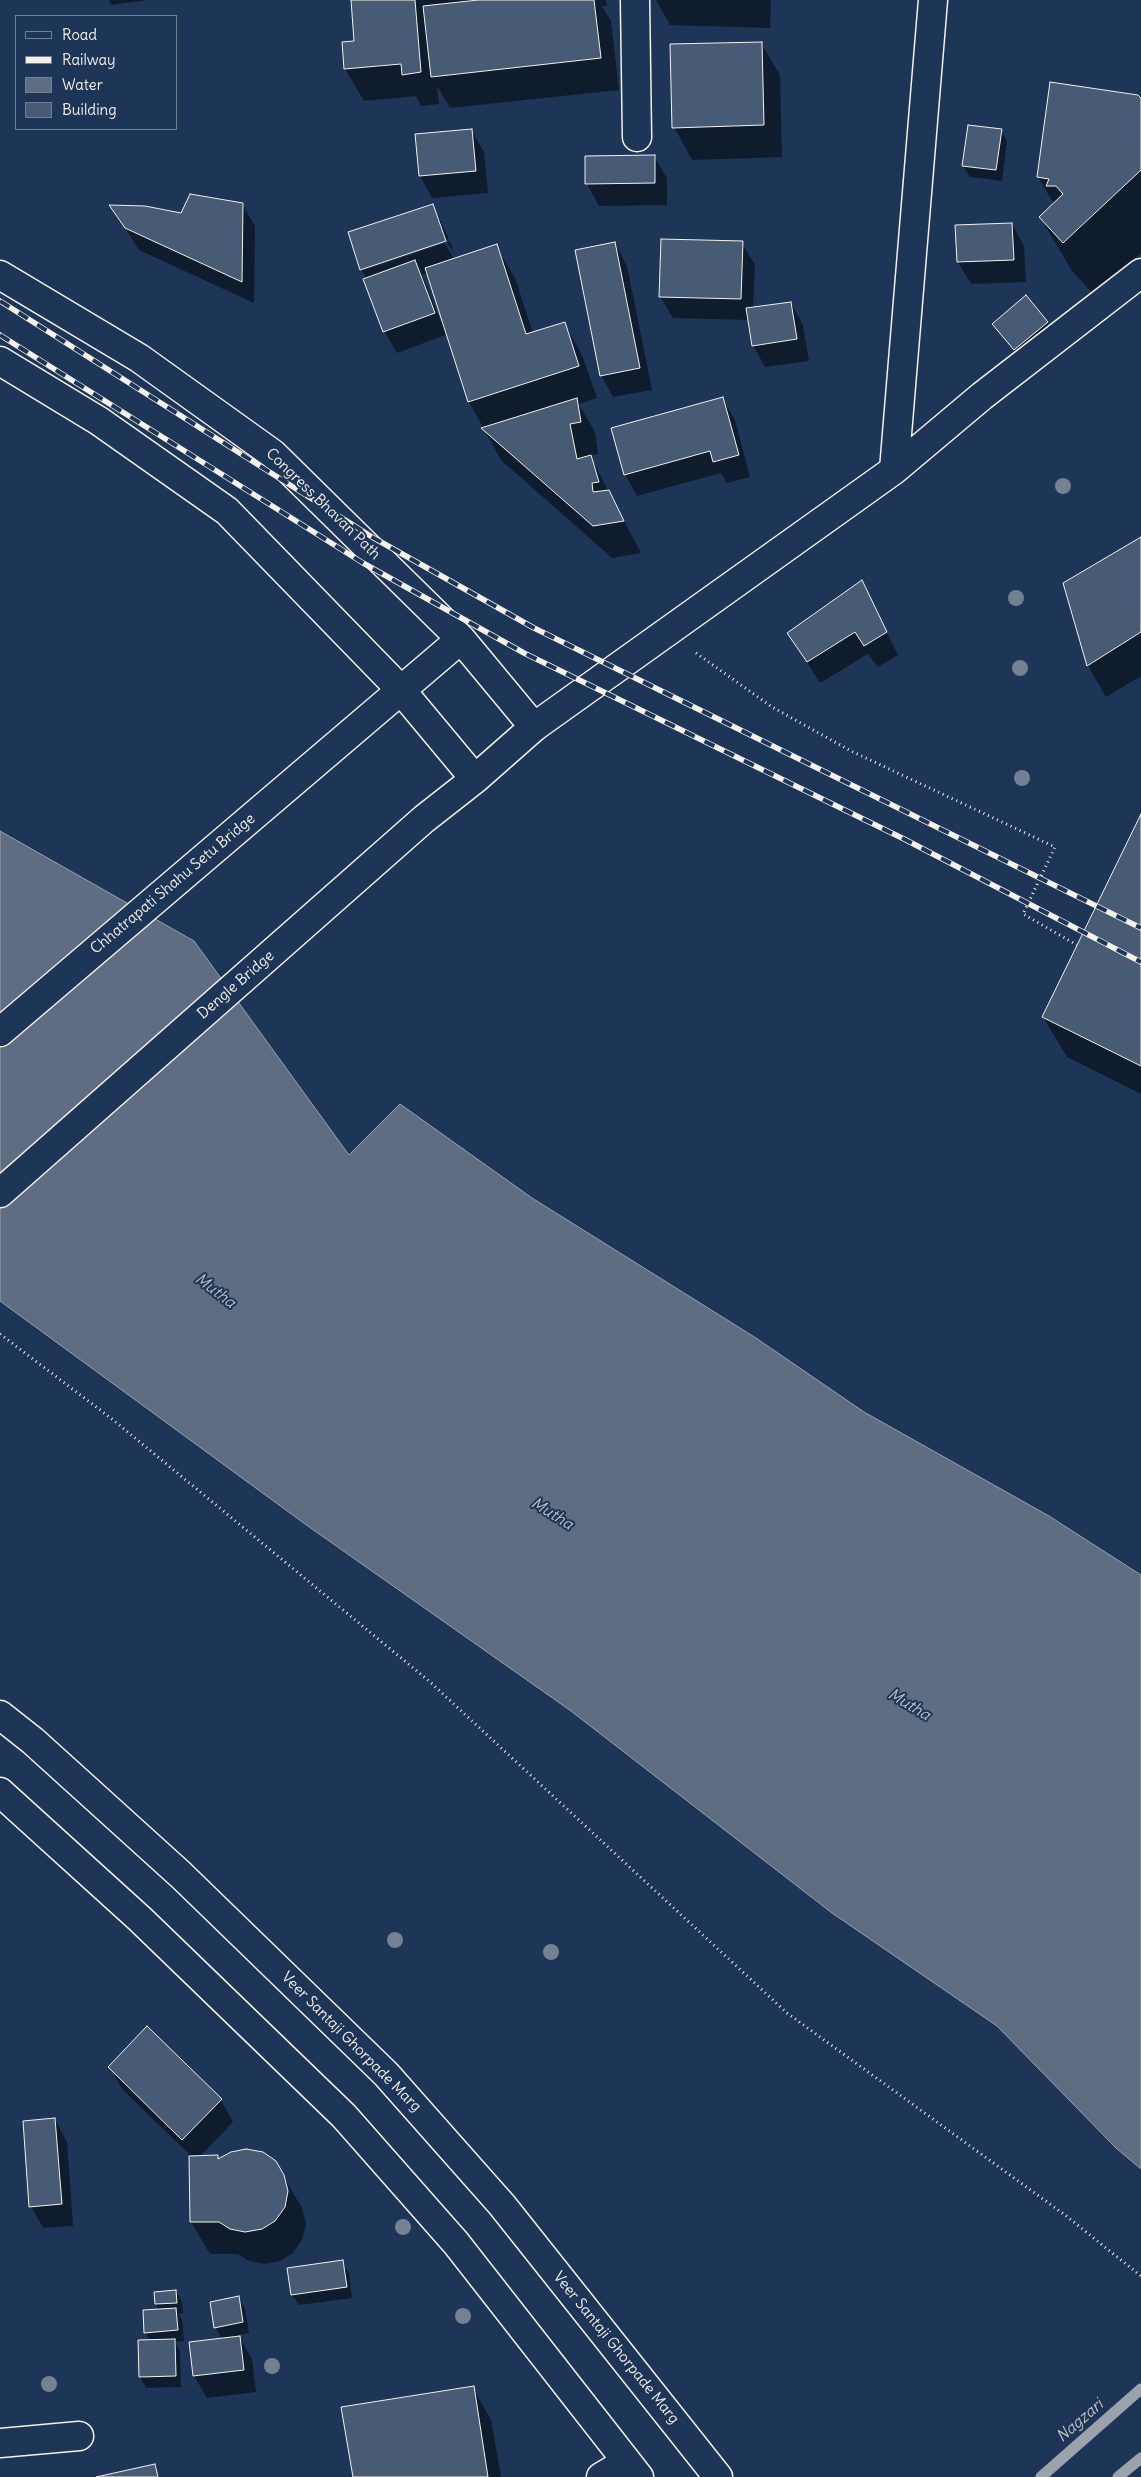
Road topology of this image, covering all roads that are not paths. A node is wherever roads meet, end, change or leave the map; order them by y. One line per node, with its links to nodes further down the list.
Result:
1 (635, 0): 3 (main road)
2 (933, 0): 7 (main road)
3 (637, 137)
4 (1141, 273): 7 (main road, Dengle Bridge)
5 (0, 275): 8 (main road, Congress Bhavan Path)
6 (0, 361): 9 (main road)
7 (894, 470): 10 (main road, Dengle Bridge)
8 (461, 638): 9 (main road, Chhatrapati Shahu Setu Bridge); 10 (main road, Congress Bhavan Path)
9 (400, 689): 11 (main road); 12 (main road, Chhatrapati Shahu Setu Bridge)
10 (534, 727): 11 (main road, Dengle Bridge)
11 (474, 779): 13 (main road, Dengle Bridge)
12 (0, 1032)
13 (0, 1193)
14 (0, 1715): 20 (main road, Veer Santaji Ghorpade Marg)
15 (0, 1792): 18 (main road)
16 (79, 2436): 17 (main road)
17 (0, 2443)
18 (633, 2470): 19 (main road)
19 (601, 2477)
20 (718, 2477)

